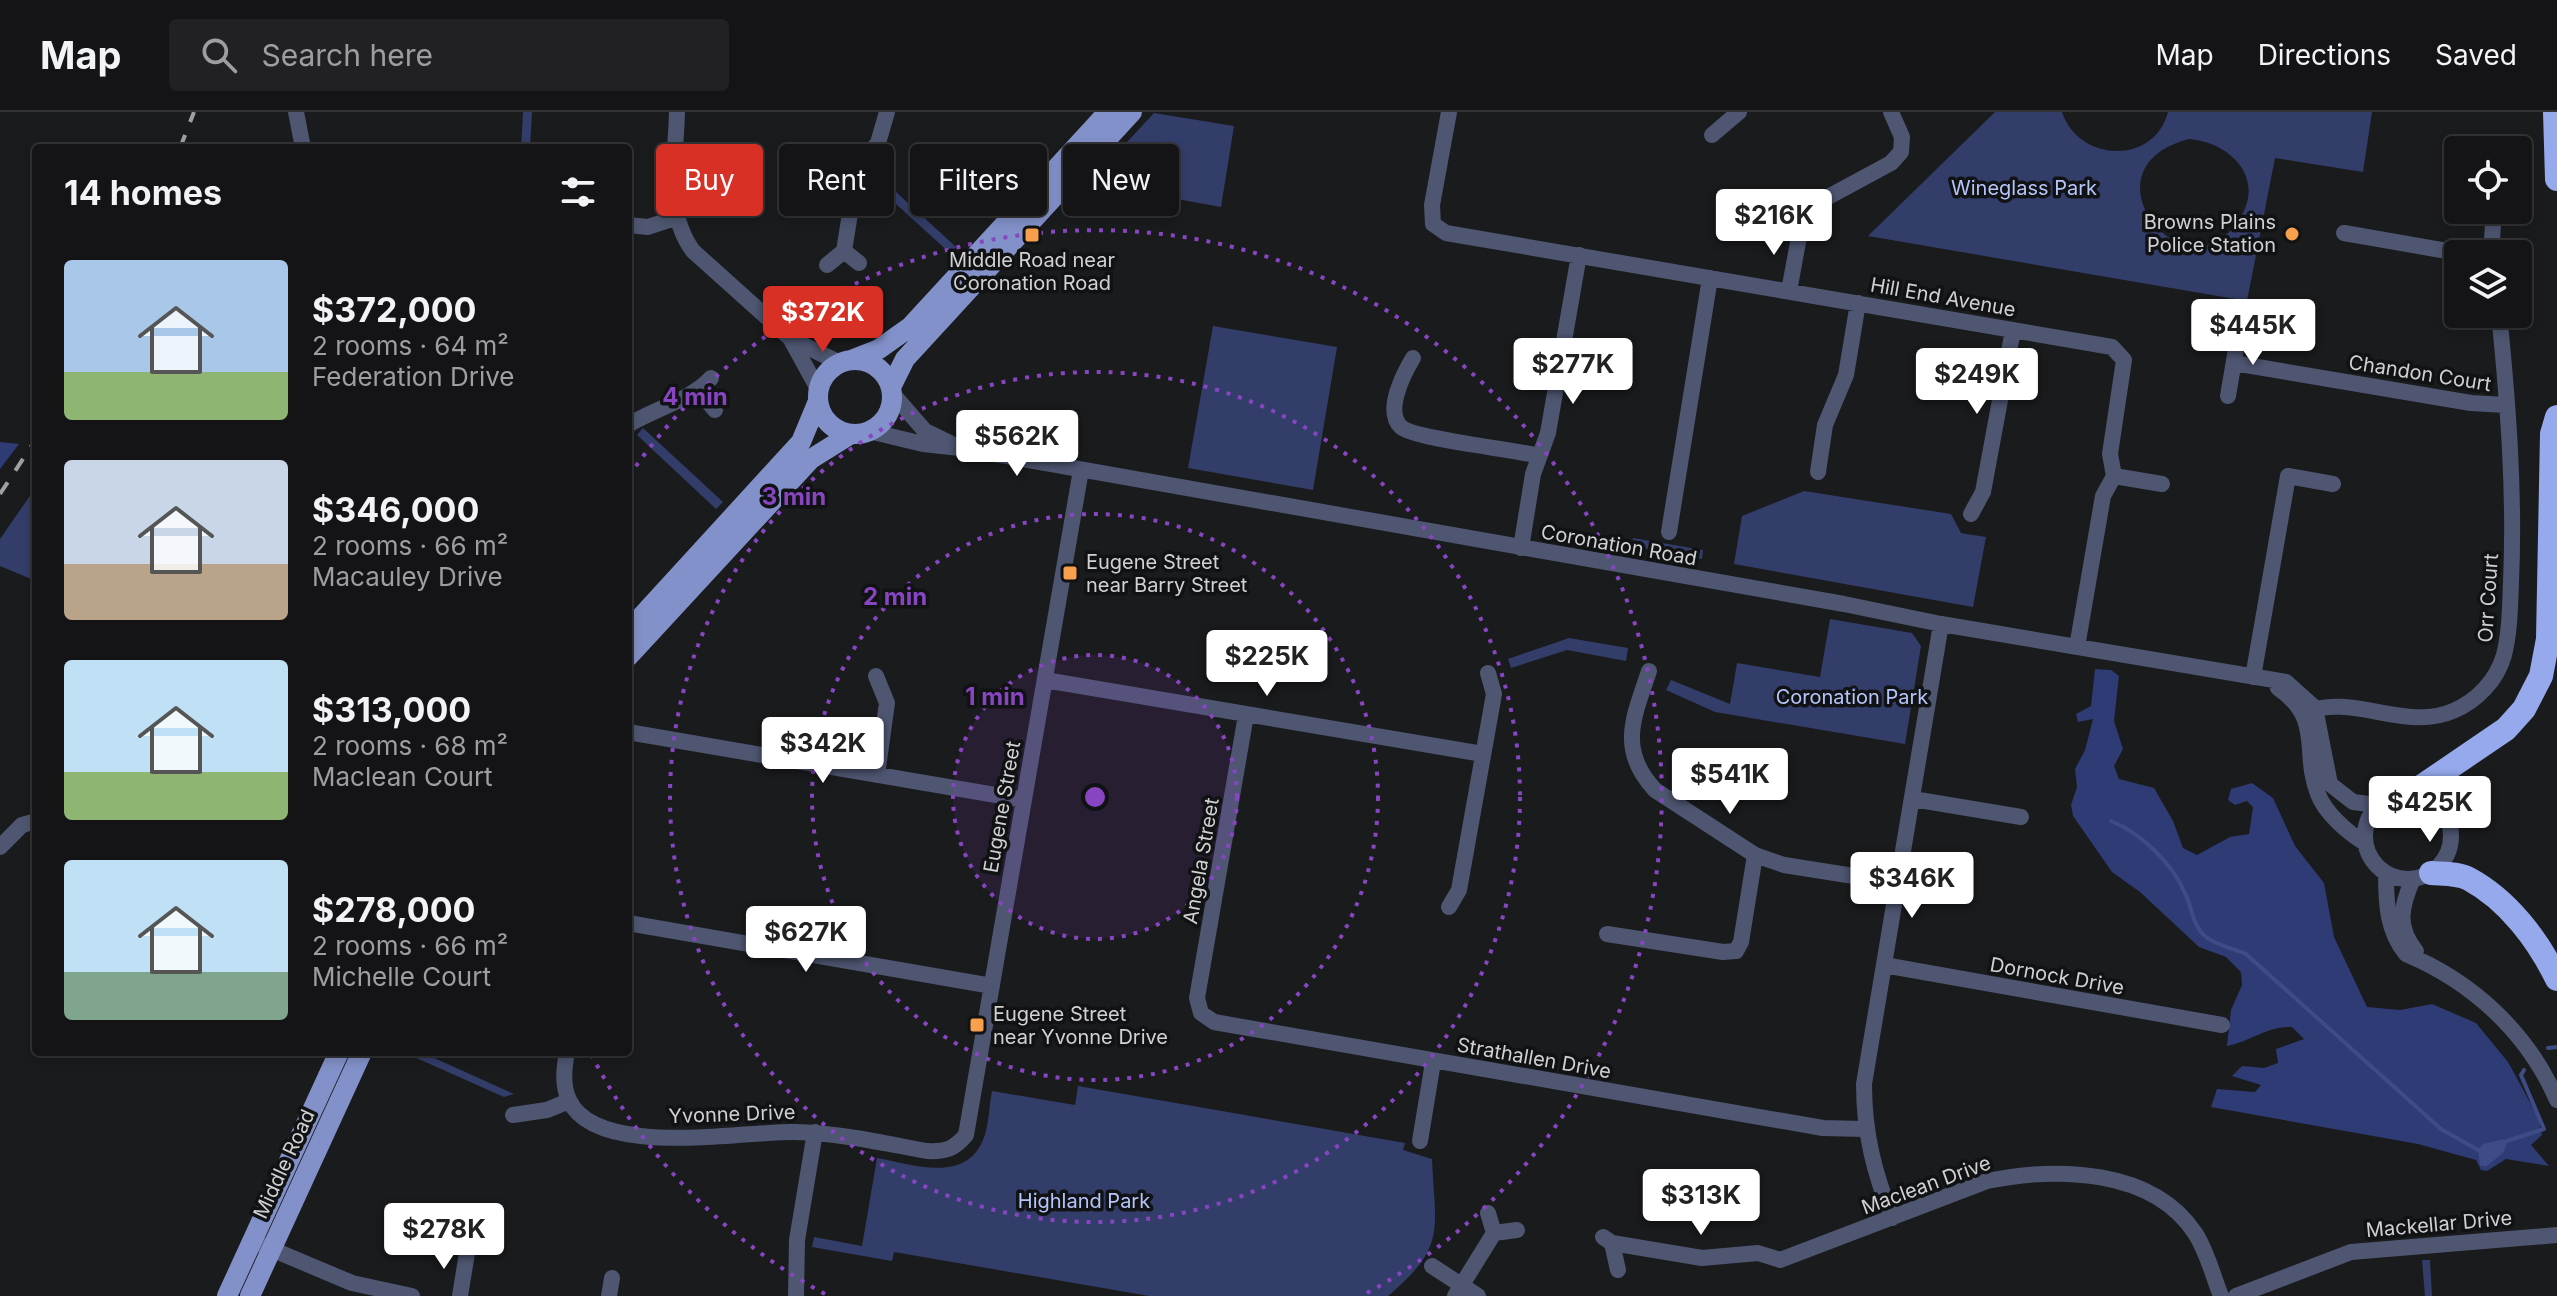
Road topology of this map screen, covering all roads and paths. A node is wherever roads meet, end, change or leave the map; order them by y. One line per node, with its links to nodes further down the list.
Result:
1 (296, 112): 11 (street)
2 (677, 112): 13 (street)
3 (887, 112): 17 (street)
4 (1108, 112): 29 (main road)
5 (1132, 112): 32 (main road)
6 (1449, 112): 18 (street, Hill End Avenue)
7 (1739, 112): 10 (street)
8 (1891, 112): 22 (street)
9 (2555, 112): 12 (highway)
10 (1712, 135)
11 (302, 144)
12 (2557, 179)
13 (675, 218): 14 (street); 27 (street)
14 (632, 225)
15 (2344, 233): 16 (street)
16 (2444, 250)
17 (844, 251): 19 (street); 20 (street)
18 (1579, 255): 21 (street, Hill End Avenue); 42 (street)
19 (859, 263)
20 (827, 265)
21 (1710, 278): 22 (street, Hill End Avenue); 49 (street)
22 (1789, 291): 23 (street, Hill End Avenue)
23 (1858, 303): 25 (street, Hill End Avenue); 44 (street)
24 (2500, 328): 36 (street, Orr Court)
25 (2013, 330): 45 (street, Hill End Avenue); 48 (street)
26 (2239, 331): 30 (street)
27 (790, 338): 29 (street); 34 (street)
28 (1413, 358): 42 (street)
29 (846, 362): 32 (main road); 34 (main road)
30 (2234, 363): 35 (street); 36 (street, Chandon Court)
31 (711, 378): 33 (street)
32 (891, 390): 40 (main road); 41 (street, Coronation Road)
33 (699, 391): 37 (street); 39 (street)
34 (818, 395): 40 (main road); 52 (main road)
35 (2228, 396)
36 (2505, 405): 60 (street, Orr Court)
37 (715, 410)
38 (2557, 417): 65 (highway)
39 (632, 423)
40 (860, 432): 41 (street, Coronation Road); 54 (main road)
41 (960, 448): 43 (street, Coronation Road)
42 (1539, 456): 50 (street)
43 (1081, 470): 50 (street, Coronation Road); 59 (street, Eugene Street)
44 (1818, 472)
45 (2114, 476): 46 (street); 53 (street, Hill End Avenue)
46 (2162, 484)
47 (2333, 484): 58 (street)
48 (1971, 514)
49 (1669, 532)
50 (1521, 548): 51 (street, Coronation Road)
51 (1941, 624): 53 (street, Coronation Road); 66 (street)
52 (632, 627)
53 (2077, 647): 58 (street, Coronation Road)
54 (632, 653)
55 (1649, 671): 73 (street)
56 (1488, 673): 63 (street)
57 (876, 676): 64 (street)
58 (2253, 677): 60 (street, Coronation Road)
59 (1045, 680): 61 (street); 67 (street, Eugene Street)
60 (2309, 710): 68 (street); 71 (street)
61 (1246, 715): 63 (street); 84 (street, Angela Street)
62 (632, 733): 64 (street)
63 (1483, 754): 77 (street)
64 (877, 775): 67 (street)
65 (2412, 793): 68 (street); 75 (street)
66 (1913, 799): 69 (street); 76 (street)
67 (1024, 800): 83 (street, Eugene Street)
68 (2378, 805): 71 (street)
69 (2021, 817)
70 (32, 822): 72 (street)
71 (2365, 843): 74 (street)
72 (0, 847)
73 (1755, 855): 76 (street); 79 (street)
74 (2386, 873): 75 (street); 80 (street)
75 (2422, 876): 80 (street); 82 (highway)
76 (1898, 883): 81 (street)
77 (1449, 907)
78 (632, 924): 83 (street)
79 (1607, 934)
80 (2426, 963): 90 (street)
81 (1884, 965): 85 (street, Dornock Drive); 93 (street)
82 (2557, 979)
83 (992, 986): 96 (street, Eugene Street)
84 (1201, 1013): 89 (street, Strathallen Drive)
85 (2222, 1025)
86 (337, 1056): 102 (main road, Middle Road)
87 (360, 1056): 103 (main road, Middle Road)
88 (567, 1056): 91 (street)
89 (1433, 1062): 93 (street, Strathallen Drive); 95 (street)
90 (2557, 1100)
91 (569, 1101): 92 (street); 94 (street, Yvonne Drive)
92 (513, 1115)
93 (1864, 1129): 98 (street)
94 (815, 1132): 96 (street, Yvonne Drive); 114 (street)
95 (1420, 1141)
96 (955, 1147)
97 (1488, 1213): 100 (street)
98 (1892, 1218): 106 (street, Maclean Drive); 116 (street, Maclean Drive)
99 (1517, 1230): 100 (street)
100 (1494, 1233): 108 (street)
101 (2557, 1235): 117 (street, Mackellar Drive)
102 (252, 1241): 103 (street); 109 (main road, Middle Road)
103 (272, 1250): 110 (main road, Middle Road); 111 (street)
104 (467, 1253): 112 (street)
105 (1432, 1266): 108 (street)
106 (1618, 1270)
107 (612, 1278): 113 (street)
108 (1458, 1291): 115 (street)
109 (227, 1296)
110 (250, 1296)
111 (412, 1296)
112 (460, 1296)
113 (609, 1296)
114 (796, 1296)
115 (1478, 1296)
116 (2221, 1296)
117 (2236, 1296)

